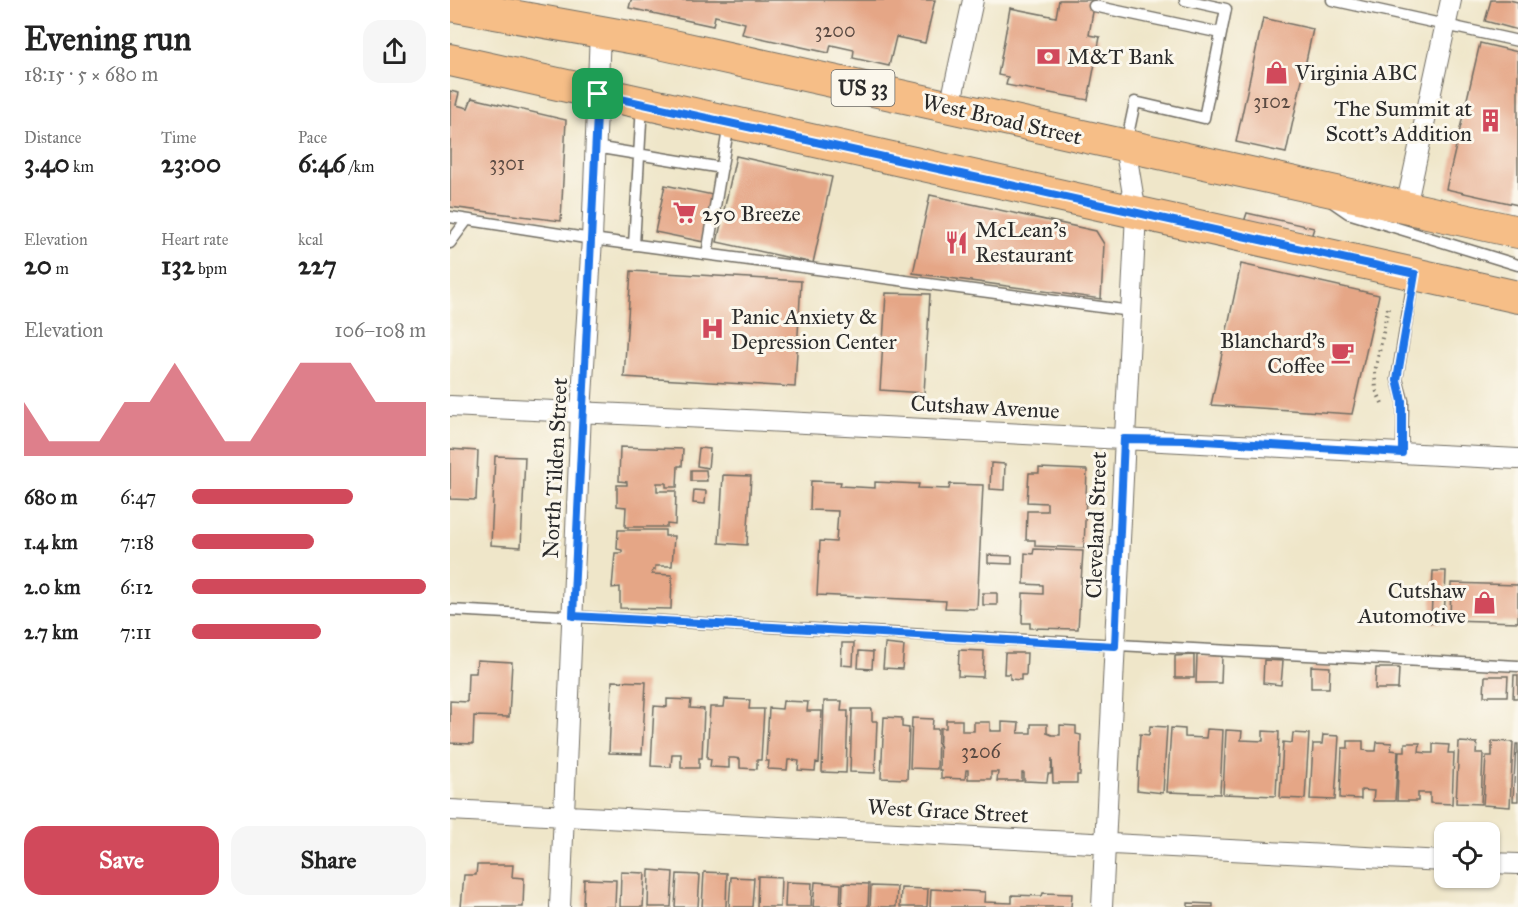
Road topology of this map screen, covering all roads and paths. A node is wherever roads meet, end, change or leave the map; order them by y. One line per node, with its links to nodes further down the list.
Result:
1 (973, 0): 15 (street)
2 (1185, 0): 10 (lane)
3 (1332, 0): 8 (lane)
4 (1451, 0): 8 (street)
5 (450, 5): 7 (main road, West Broad Street / US 33)
6 (1094, 6): 10 (lane)
7 (498, 7): 9 (main road, West Broad Street / US 33)
8 (1446, 24): 11 (lane); 22 (street)
9 (600, 31): 13 (street, North Tilden Street); 15 (main road, West Broad Street / US 33)
10 (1221, 33): 17 (lane)
11 (1518, 41)
12 (450, 60): 13 (main road)
13 (598, 94): 14 (main road); 18 (street, North Tilden Street)
14 (642, 104): 16 (main road); 19 (lane)
15 (950, 107): 17 (main road, West Broad Street / US 33)
16 (729, 123): 20 (lane); 23 (main road)
17 (1125, 146): 21 (main road, West Broad Street / US 33); 23 (street, Cleveland Street)
18 (596, 147): 19 (lane); 27 (street, North Tilden Street)
19 (639, 154): 20 (lane); 29 (lane)
20 (722, 168): 30 (lane)
21 (1310, 186): 22 (main road, West Broad Street / US 33); 31 (lane)
22 (1406, 207): 26 (main road, West Broad Street / US 33)
23 (1136, 213): 32 (main road); 34 (street, Cleveland Street)
24 (450, 217): 25 (lane)
25 (467, 220): 27 (lane); 28 (lane)
26 (1518, 232)
27 (592, 239): 29 (lane); 36 (street, North Tilden Street)
28 (450, 243)
29 (634, 245): 30 (lane)
30 (707, 254): 34 (lane)
31 (1518, 265)
32 (1415, 274): 33 (main road); 38 (lane)
33 (1518, 297)
34 (1131, 311): 37 (street, Cleveland Street)
35 (450, 406): 36 (street, Cutshaw Avenue)
36 (581, 412): 37 (street, Cutshaw Avenue); 41 (street, North Tilden Street)
37 (1124, 439): 38 (street, Cutshaw Avenue); 42 (street, Cleveland Street)
38 (1402, 453): 39 (street, Cutshaw Avenue)
39 (1518, 459)
40 (450, 610): 41 (lane)
41 (573, 616): 42 (lane); 45 (street, North Tilden Street)
42 (1115, 646): 43 (lane); 46 (street, Cleveland Street)
43 (1518, 666)
44 (450, 810): 45 (street, West Grace Street)
45 (564, 815): 46 (street, West Grace Street); 50 (street, North Tilden Street)
46 (1106, 843): 47 (street, West Grace Street); 51 (street, Cleveland Street)
47 (1434, 860)
48 (1500, 863): 49 (street)
49 (1518, 864)
50 (560, 907)
51 (1102, 907)

